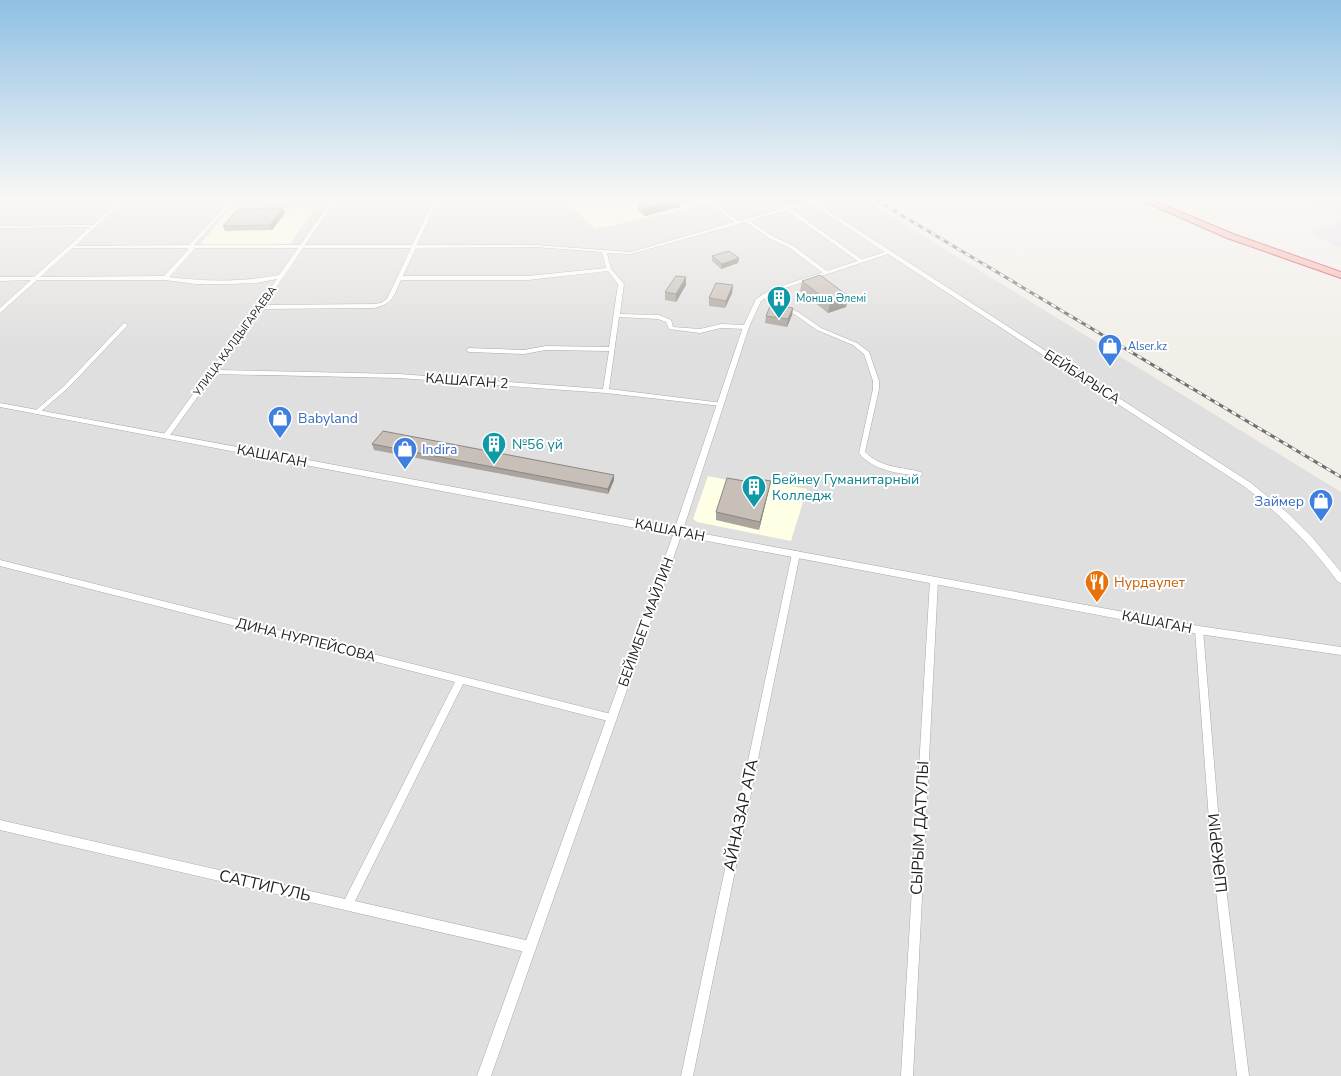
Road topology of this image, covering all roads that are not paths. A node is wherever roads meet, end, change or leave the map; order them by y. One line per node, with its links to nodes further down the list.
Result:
1 (70, 247): 23 (street)
2 (96, 247): 12 (street)
3 (278, 247): 12 (street)
4 (302, 247): 19 (street, УЛИЦА КАЛДЫГАРАЕВА)
5 (413, 247): 21 (street)
6 (549, 247): 13 (street)
7 (655, 247): 13 (street)
8 (792, 247): 17 (street)
9 (841, 247): 15 (street)
10 (882, 247): 14 (street, БЕЙБАРЫСА)
11 (1262, 247): 18 (highway)
12 (191, 248): 20 (street)
13 (604, 252): 16 (street)
14 (890, 252): 15 (street); 42 (street, БЕЙБАРЫСА)
15 (861, 261): 17 (street)
16 (608, 268): 21 (street); 27 (street)
17 (825, 272): 24 (street)
18 (1341, 275)
19 (282, 276): 20 (street); 25 (street, УЛИЦА КАЛДЫГАРАЕВА)
20 (165, 278): 23 (street)
21 (400, 278): 25 (street)
22 (0, 279): 23 (street)
23 (36, 279): 26 (street)
24 (764, 294): 29 (street, БЕЙІМБЕТ МАЙЛИН); 38 (street)
25 (260, 307): 32 (street, УЛИЦА КАЛДЫГАРАЕВА)
26 (0, 311)
27 (616, 315): 29 (street); 30 (street)
28 (125, 325): 36 (street)
29 (746, 327): 34 (street, БЕЙІМБЕТ МАЙЛИН)
30 (612, 349): 31 (street); 33 (street)
31 (469, 350)
32 (213, 372): 33 (street, КАШАГАН 2); 37 (street, УЛИЦА КАЛДЫГАРАЕВА)
33 (606, 390): 34 (street, КАШАГАН 2)
34 (720, 404): 39 (street, БЕЙІМБЕТ МАЙЛИН)
35 (0, 405): 36 (street, КАШАГАН)
36 (36, 412): 37 (street, КАШАГАН)
37 (166, 436): 39 (street, КАШАГАН)
38 (918, 474)
39 (678, 532): 40 (street, КАШАГАН); 47 (street, БЕЙІМБЕТ МАЙЛИН)
40 (796, 554): 43 (street, КАШАГАН); 52 (street, АЙНАЗАР АТА)
41 (0, 563): 46 (street, ДИНА НУРПЕЙСОВА)
42 (1341, 579)
43 (934, 580): 44 (street, КАШАГАН); 53 (street, СЫРЫМ ДАТУЛЫ)
44 (1199, 630): 45 (street, КАШАГАН); 54 (street, ШӘКӘРІМ)
45 (1341, 651)
46 (461, 680): 47 (street, ДИНА НУРПЕЙСОВА); 49 (street)
47 (612, 718): 50 (street, БЕЙІМБЕТ МАЙЛИН)
48 (0, 825): 49 (street, САТТИГУЛЬ)
49 (348, 905): 50 (street, САТТИГУЛЬ)
50 (530, 947): 51 (street, БЕЙІМБЕТ МАЙЛИН)
51 (484, 1076)
52 (687, 1076)
53 (907, 1076)
54 (1243, 1076)

